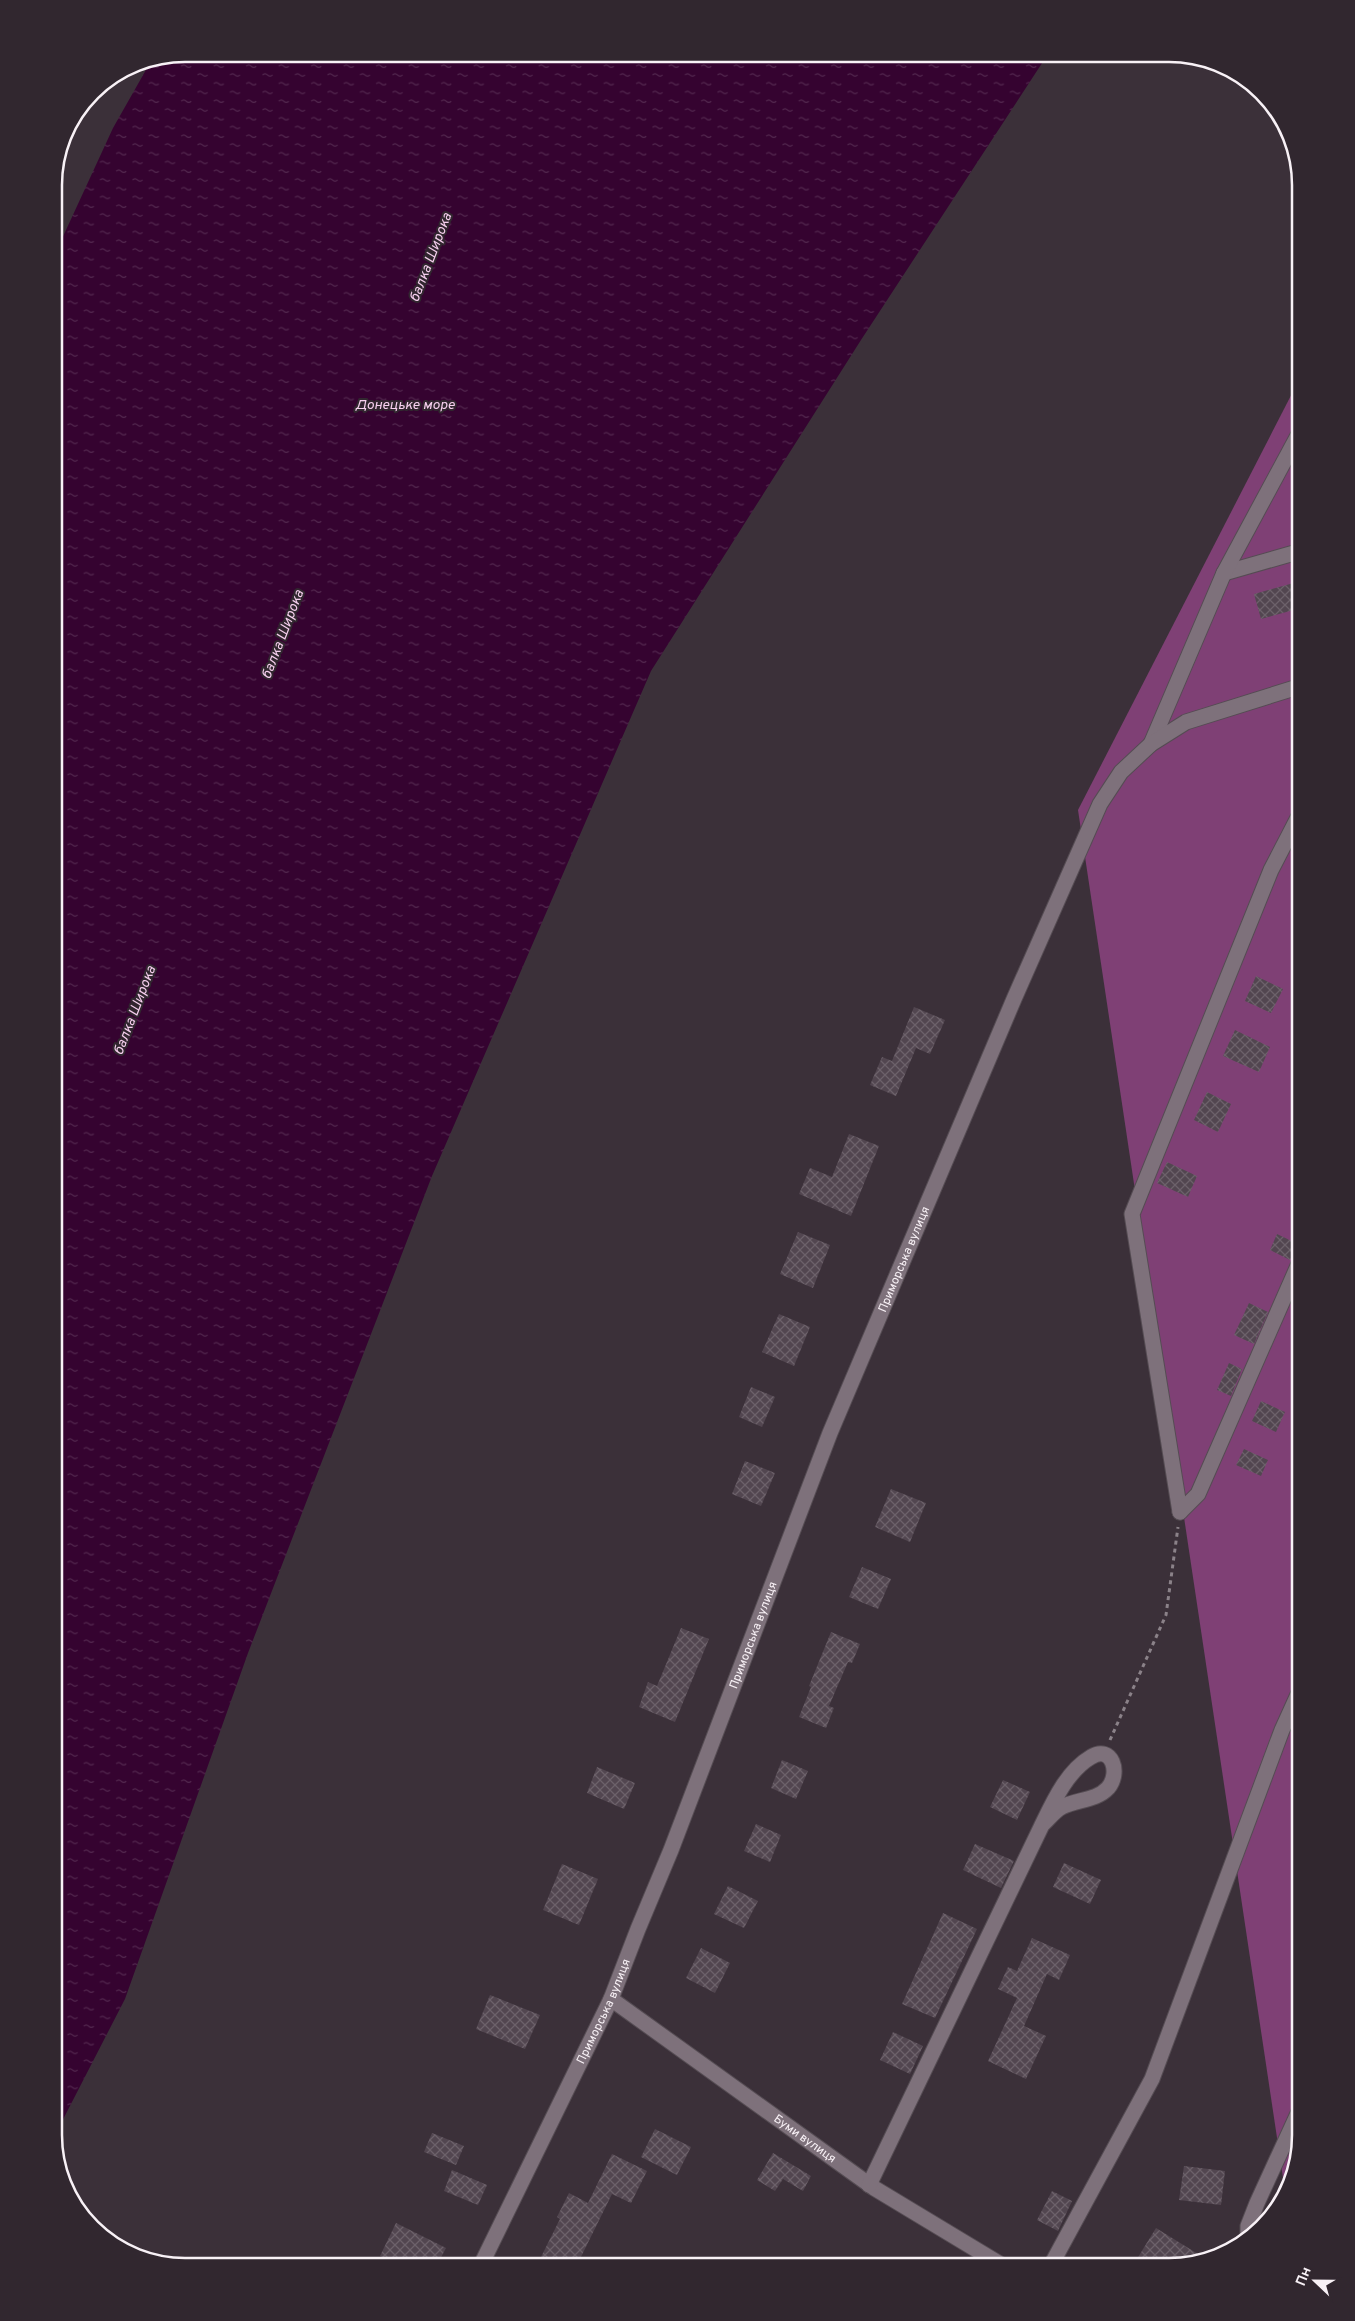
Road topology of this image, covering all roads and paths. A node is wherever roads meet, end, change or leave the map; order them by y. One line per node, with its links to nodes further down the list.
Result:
1 (1292, 447): 3 (street)
2 (1292, 554): 3 (street)
3 (1224, 573): 5 (street)
4 (1292, 689): 5 (street)
5 (1151, 744): 12 (street, Приморська вулиця)
6 (1292, 829): 8 (street)
7 (1292, 1280): 8 (street)
8 (1180, 1512): 10 (path)
9 (1292, 1708): 18 (street)
10 (1103, 1755): 11 (street); 11 (street)
11 (1042, 1825): 14 (street)
12 (611, 1999): 14 (street, Буми вулиця); 16 (street, Приморська вулиця)
13 (1292, 2127): 15 (street)
14 (869, 2185): 17 (street, Буми вулиця)
15 (1248, 2230)
16 (484, 2258)
17 (990, 2258)
18 (1055, 2258)

